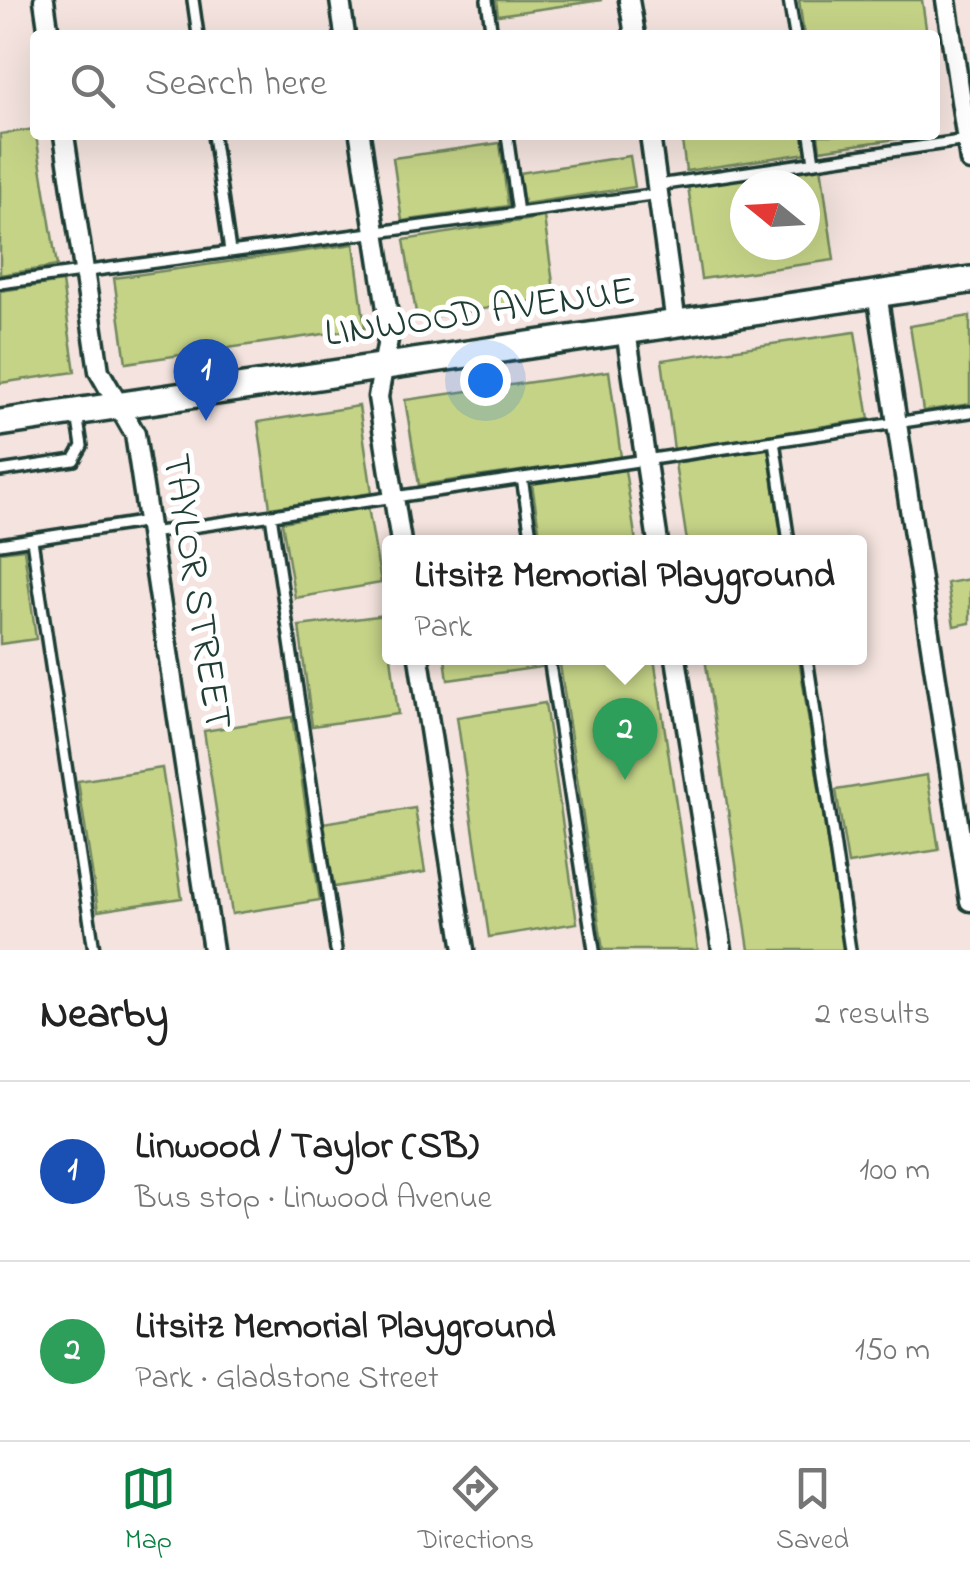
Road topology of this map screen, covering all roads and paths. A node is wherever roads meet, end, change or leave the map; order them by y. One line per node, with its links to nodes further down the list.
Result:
1 (44, 0): 8 (street)
2 (193, 0): 9 (lane)
3 (340, 0): 10 (street)
4 (487, 0): 11 (lane)
5 (629, 0): 12 (street)
6 (790, 0): 13 (lane)
7 (946, 0): 20 (street)
8 (48, 30)
9 (197, 30)
10 (344, 30)
11 (491, 30)
12 (634, 30)
13 (794, 30)
14 (65, 140): 27 (street, TAYLOR STREET)
15 (214, 140): 26 (lane)
16 (361, 140): 25 (street)
17 (508, 140): 24 (lane)
18 (651, 140): 23 (street)
19 (811, 140): 22 (lane)
20 (968, 140): 21 (street); 22 (lane)
21 (970, 161)
22 (814, 162): 23 (lane)
23 (658, 189): 24 (lane); 31 (street)
24 (518, 213): 25 (lane)
25 (375, 232): 26 (lane); 33 (street)
26 (230, 251): 27 (lane)
27 (84, 270): 29 (lane); 34 (street, TAYLOR STREET)
28 (970, 280): 30 (street, LINWOOD AVENUE)
29 (0, 283)
30 (877, 293): 31 (street, LINWOOD AVENUE); 38 (street)
31 (676, 324): 32 (street, LINWOOD AVENUE)
32 (626, 331): 33 (street, LINWOOD AVENUE); 40 (street)
33 (384, 366): 34 (street, LINWOOD AVENUE); 43 (street)
34 (117, 406): 35 (street, LINWOOD AVENUE); 45 (street, TAYLOR STREET)
35 (77, 412): 37 (street, LINWOOD AVENUE); 41 (lane)
36 (970, 412): 38 (lane)
37 (0, 423)
38 (897, 423): 39 (lane); 56 (street)
39 (774, 441): 40 (lane); 49 (lane)
40 (646, 460): 42 (lane); 48 (street)
41 (0, 472)
42 (522, 478): 43 (lane); 47 (lane)
43 (394, 497): 44 (lane); 46 (street)
44 (271, 515): 45 (lane); 59 (lane)
45 (150, 527): 50 (lane); 58 (street, TAYLOR STREET)
46 (400, 535)
47 (531, 535)
48 (657, 535)
49 (788, 535)
50 (32, 540): 51 (lane); 57 (lane)
51 (0, 544)
52 (420, 665): 60 (street)
53 (551, 665): 61 (lane)
54 (677, 665): 62 (street)
55 (807, 665): 63 (lane)
56 (970, 901)
57 (94, 950)
58 (213, 950)
59 (336, 950)
60 (464, 950)
61 (594, 950)
62 (722, 950)
63 (850, 950)

